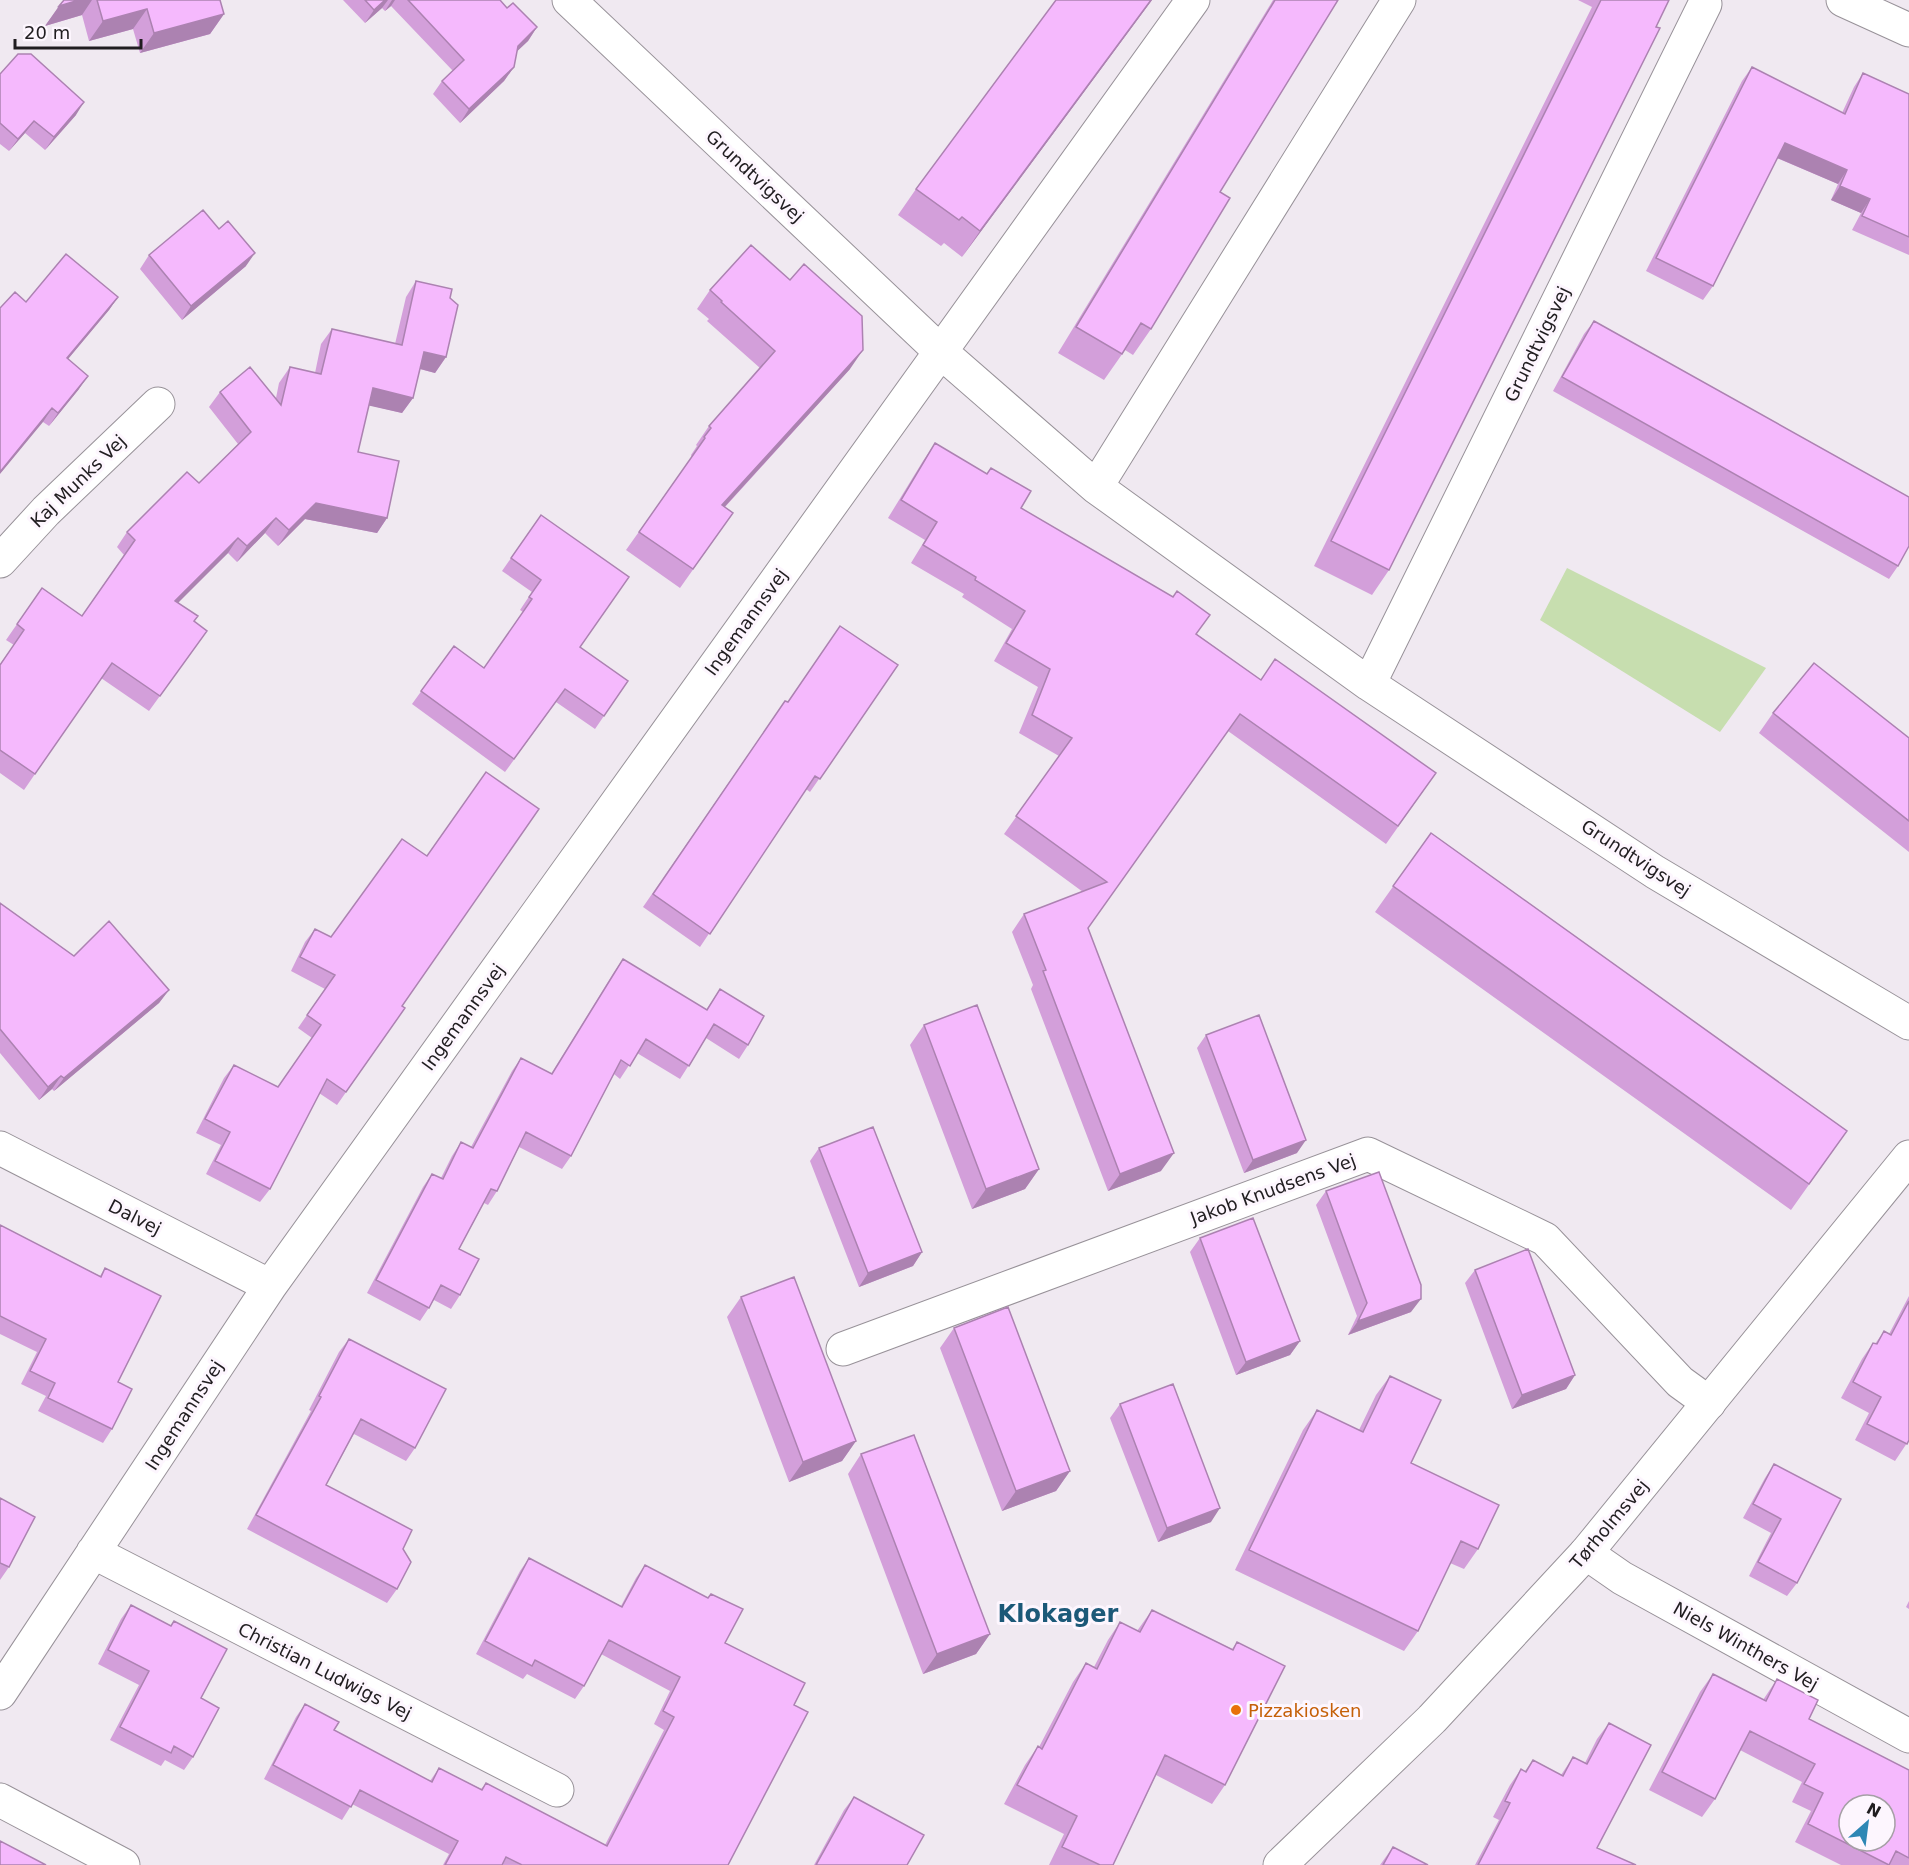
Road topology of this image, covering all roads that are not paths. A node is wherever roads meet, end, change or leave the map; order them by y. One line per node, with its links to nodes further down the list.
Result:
1 (569, 0): 7 (street, Grundtvigsvej)
2 (1193, 0): 7 (street)
3 (1399, 0): 9 (street)
4 (1843, 0): 6 (street)
5 (1705, 4): 11 (street, Grundtvigsvej)
6 (1909, 30)
7 (941, 352): 9 (street, Grundtvigsvej); 15 (street, Ingemannsvej)
8 (158, 404): 10 (street, Kaj Munks Vej)
9 (1096, 487): 11 (street, Grundtvigsvej)
10 (0, 561)
11 (1369, 684): 12 (street, Grundtvigsvej)
12 (1909, 1023)
13 (0, 1148): 15 (street, Dalvej)
14 (1909, 1157): 17 (street, Tørholmsvej)
15 (270, 1286): 18 (street, Ingemannsvej)
16 (843, 1349): 17 (street, Jakob Knudsens Vej)
17 (1709, 1403): 19 (street, Tørholmsvej)
18 (93, 1552): 20 (street, Ingemannsvej); 22 (street, Christian Ludwigs Vej)
19 (1586, 1552): 21 (street, Niels Winthers Vej); 25 (street, Tørholmsvej)
20 (0, 1693)
21 (1909, 1736)
22 (557, 1790)
23 (0, 1800): 24 (street)
24 (123, 1865)
25 (1280, 1865)

